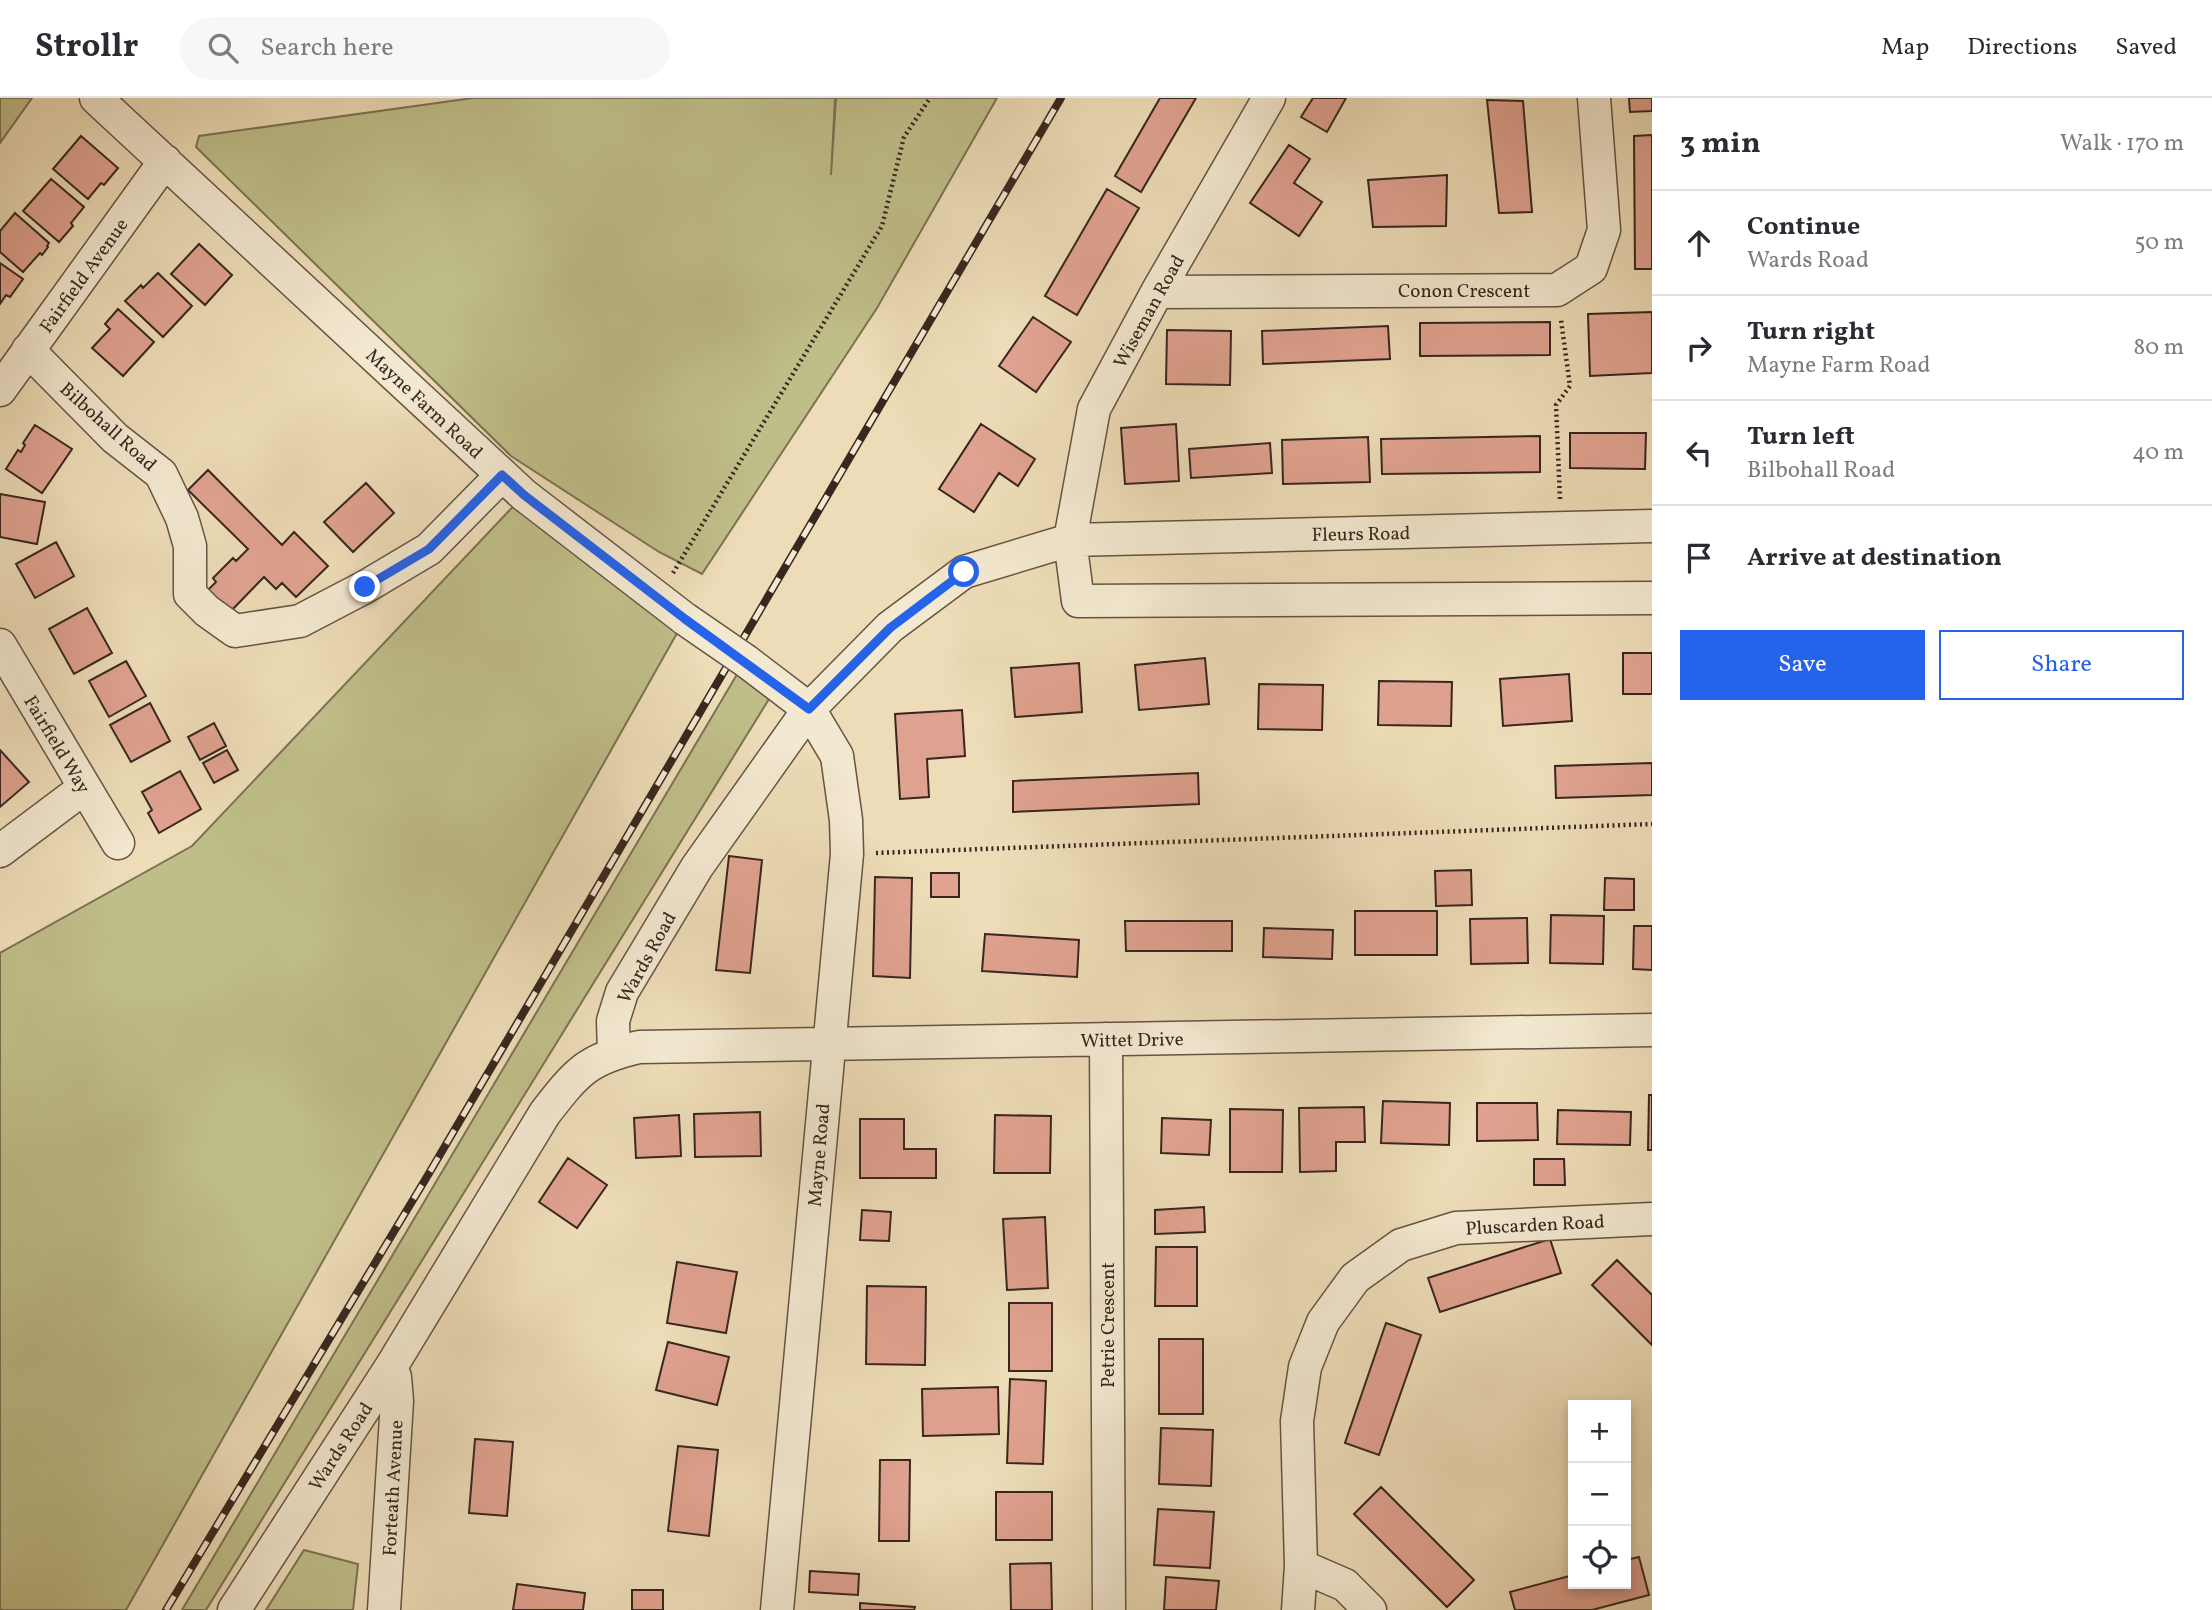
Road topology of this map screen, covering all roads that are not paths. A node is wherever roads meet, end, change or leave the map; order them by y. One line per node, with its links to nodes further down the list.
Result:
1 (96, 98): 4 (street, Mayne Farm Road)
2 (1269, 98): 5 (street, Wiseman Road)
3 (1594, 98): 5 (street, Conon Crescent)
4 (165, 161): 6 (street, Fairfield Avenue); 8 (street, Mayne Farm Road)
5 (1157, 292): 10 (street, Wiseman Road)
6 (28, 351): 7 (street, Fairfield Avenue); 8 (street, Bilbohall Road)
7 (0, 390)
8 (502, 475): 13 (street, Mayne Farm Road, bridge)
9 (1652, 526): 10 (street, Fleurs Road)
10 (1070, 540): 11 (street, Wiseman Road); 13 (street, Wards Road)
11 (1652, 598)
12 (0, 645): 14 (street, Fairfield Way)
13 (809, 709): 19 (street, Mayne Road); 20 (street, Wards Road)
14 (84, 788): 15 (street, Fairfield Way); 16 (street)
15 (118, 842)
16 (0, 851)
17 (1652, 1030): 18 (street, Wittet Drive)
18 (1106, 1040): 19 (street, Wittet Drive); 27 (street, Petrie Crescent)
19 (828, 1042): 20 (street, Wittet Drive); 26 (street, Mayne Road)
20 (614, 1053): 22 (street, Wards Road)
21 (1652, 1219): 23 (street, Pluscarden Road)
22 (391, 1367): 24 (street, Wards Road); 25 (street, Forteath Avenue)
23 (1301, 1566): 28 (street, Pluscarden Road); 29 (street)
24 (234, 1610)
25 (384, 1610)
26 (777, 1610)
27 (1109, 1610)
28 (1298, 1610)
29 (1370, 1610)

